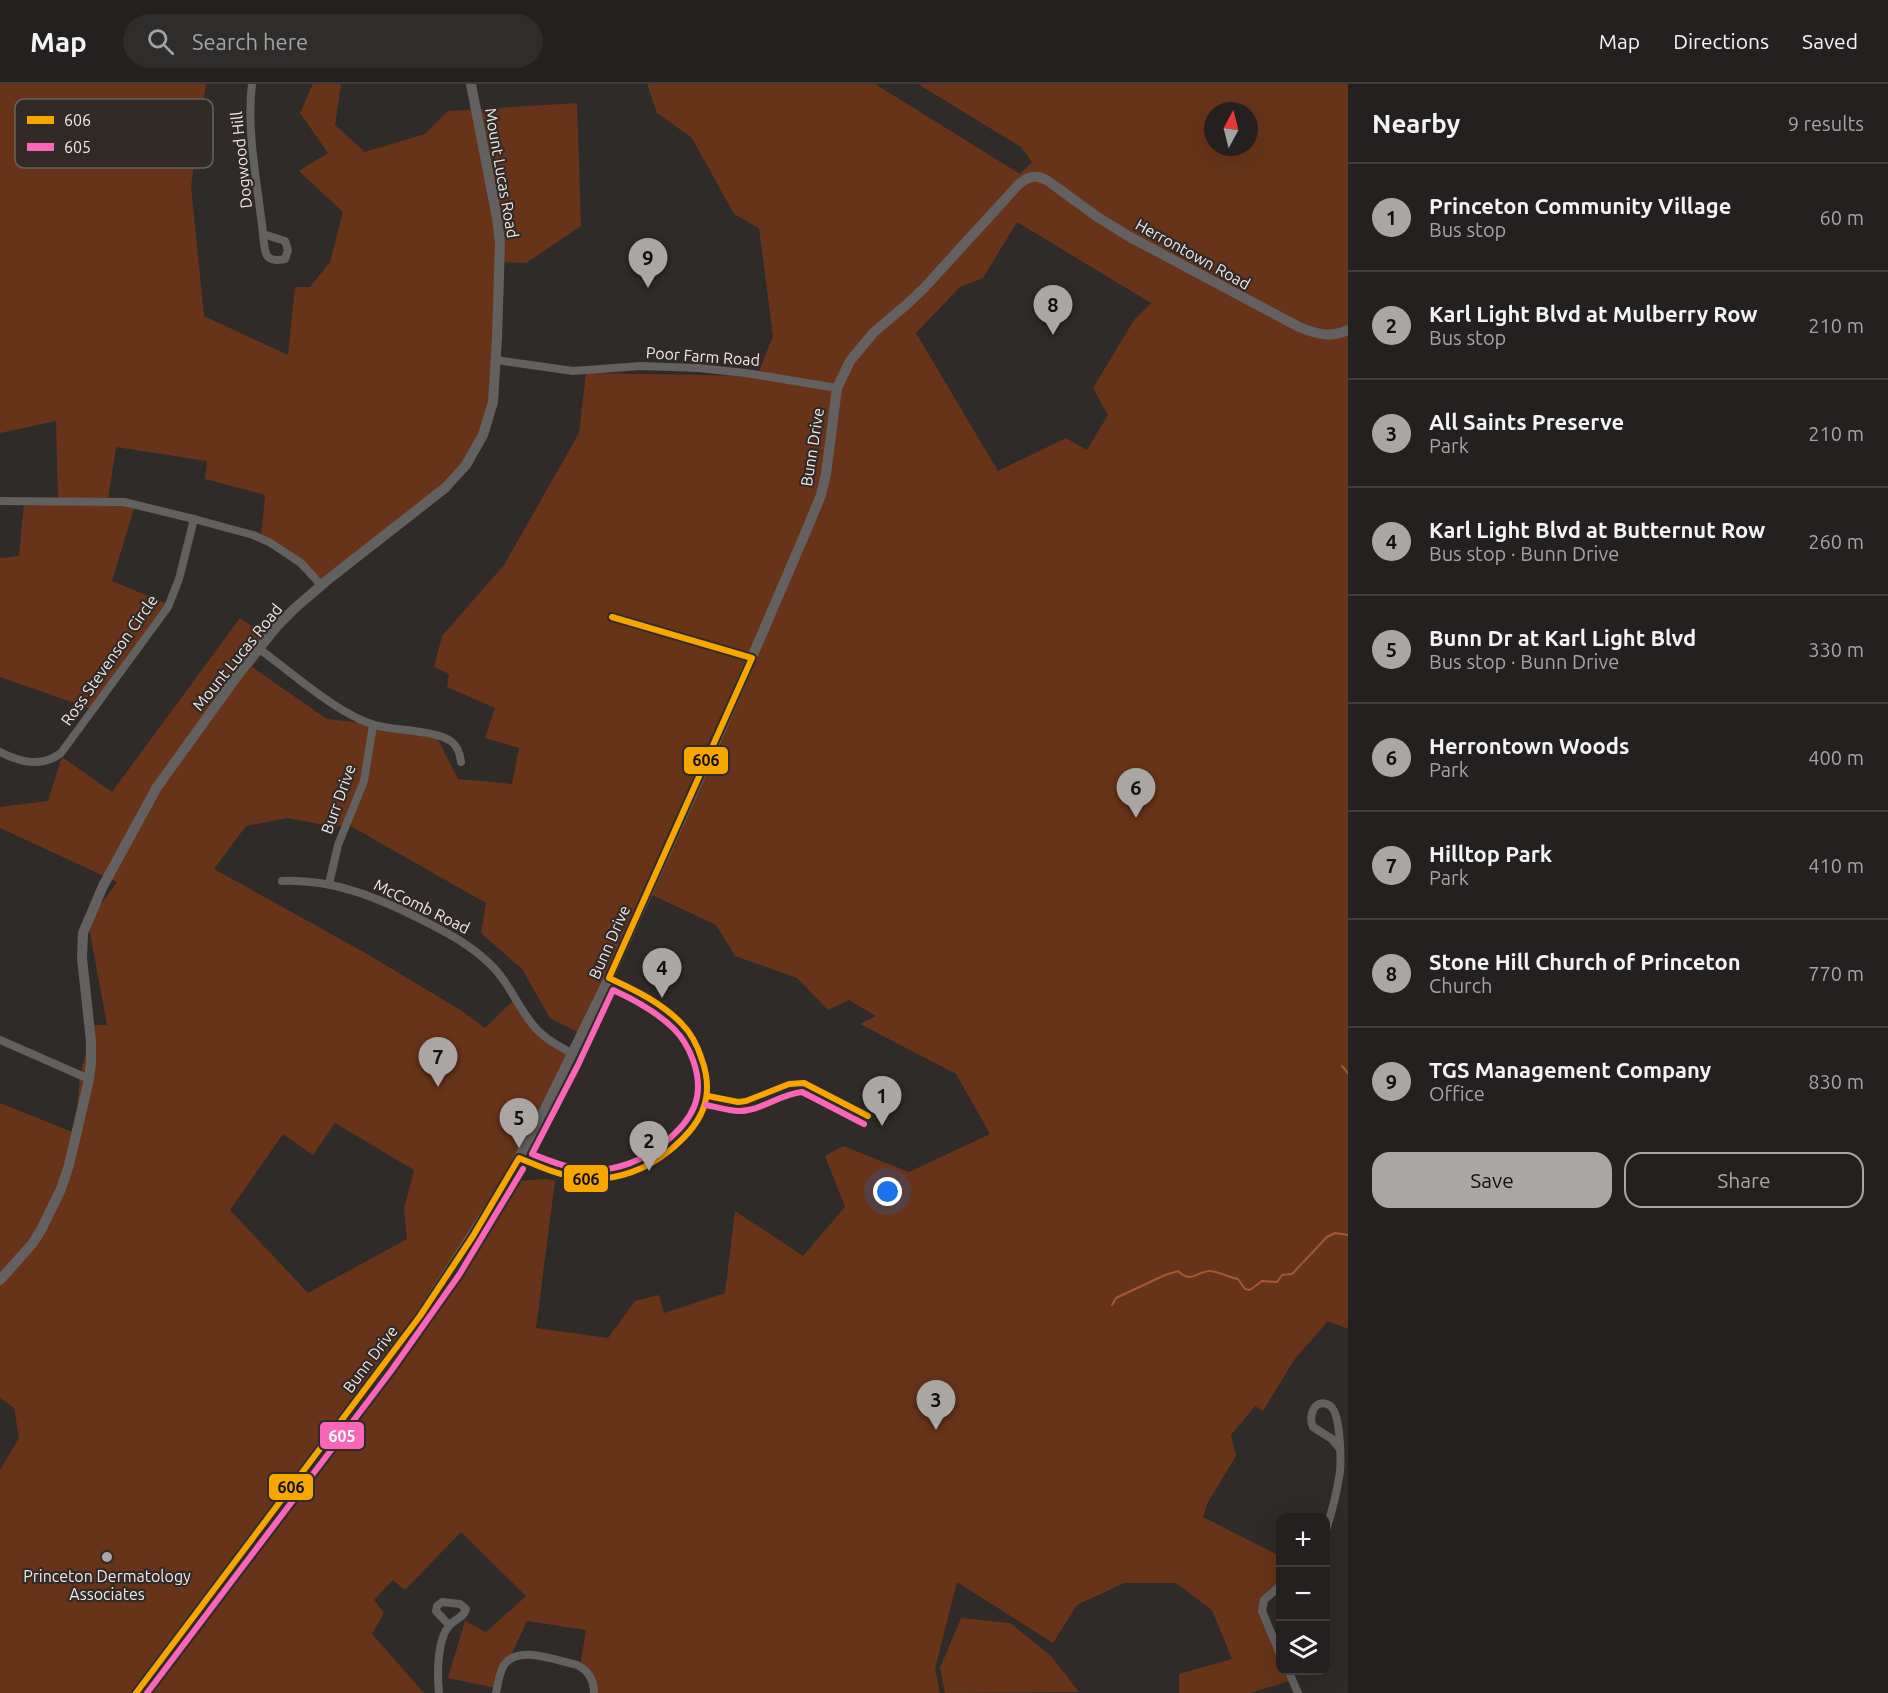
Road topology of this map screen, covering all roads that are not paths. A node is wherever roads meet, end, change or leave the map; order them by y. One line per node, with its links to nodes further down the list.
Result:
1 (252, 84): 4 (street, Dogwood Hill)
2 (471, 84): 6 (street, Mount Lucas Road)
3 (1032, 177): 5 (street, Herrontown Road); 7 (street, Bunn Drive)
4 (264, 234)
5 (1348, 330)
6 (496, 360): 7 (street, Poor Farm Road); 10 (street, Mount Lucas Road)
7 (837, 388): 18 (street, Bunn Drive)
8 (0, 501): 9 (street)
9 (194, 519): 10 (street); 13 (street, Ross Stevenson Circle)
10 (321, 585): 11 (street, Mount Lucas Road)
11 (258, 648): 12 (street); 19 (street, Mount Lucas Road)
12 (373, 724): 14 (street); 16 (street, Burr Drive)
13 (0, 752)
14 (461, 762)
15 (282, 881): 16 (street, McComb Road)
16 (329, 884): 18 (street, McComb Road)
17 (0, 1040): 19 (street)
18 (573, 1054): 27 (street, Bunn Drive)
19 (89, 1079): 20 (street, Mount Lucas Road)
20 (0, 1280)
21 (1339, 1448): 21 (street); 22 (street)
22 (1330, 1518)
23 (1276, 1590): 25 (street)
24 (449, 1625): 28 (street)
25 (1276, 1642)
26 (1290, 1675): 31 (street)
27 (136, 1693)
28 (439, 1693)
29 (496, 1693): 30 (street)
30 (594, 1693)
31 (1298, 1693)

